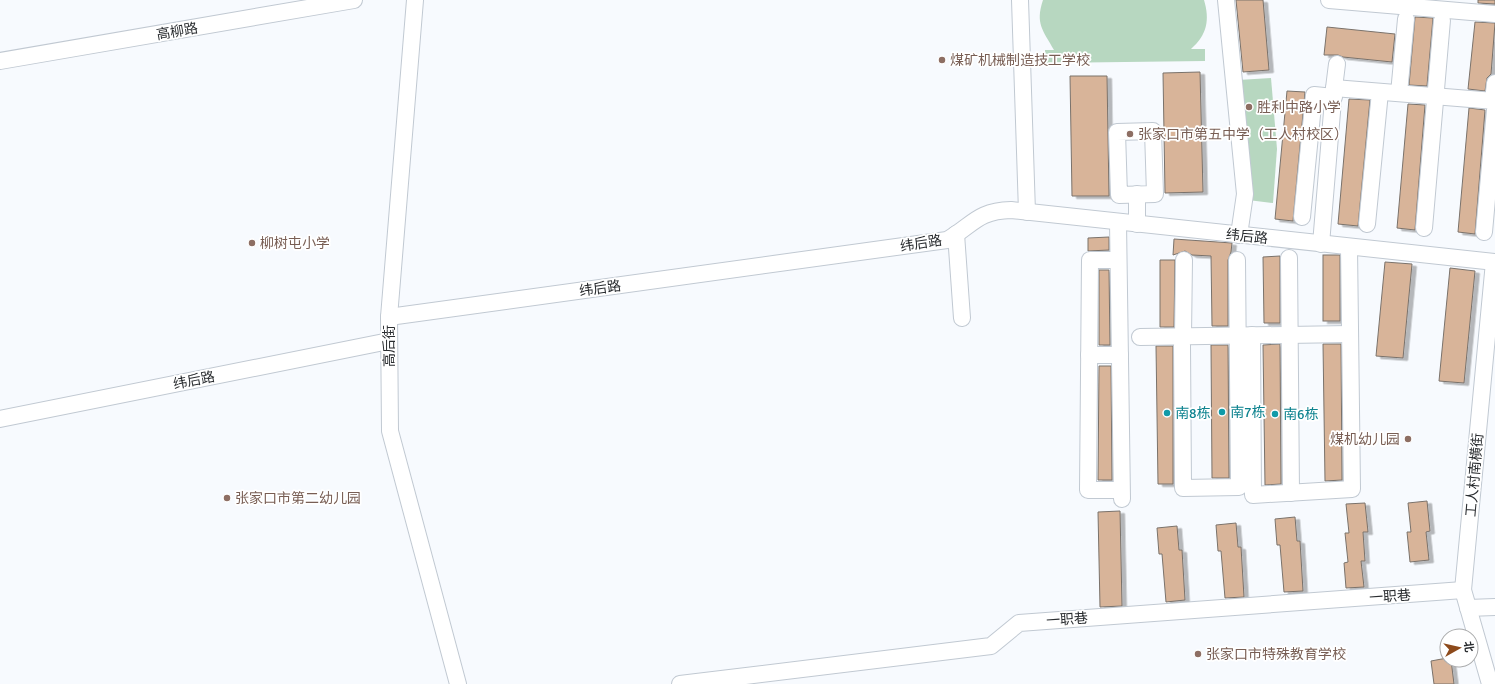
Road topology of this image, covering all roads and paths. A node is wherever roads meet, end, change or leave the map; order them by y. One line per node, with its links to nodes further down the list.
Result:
1 (354, 0): 10 (street, 高柳路)
2 (415, 0): 37 (street, 高后街)
3 (1020, 0): 21 (street)
4 (1226, 0): 29 (street)
5 (1328, 0): 6 (street)
6 (1382, 2): 7 (street)
7 (1444, 10): 8 (street); 16 (street)
8 (1495, 14)
9 (1406, 19): 15 (street)
10 (0, 61)
11 (1337, 64): 13 (street)
12 (1495, 83): 17 (street)
13 (1334, 92): 14 (street); 18 (street); 19 (street)
14 (1380, 92): 15 (street); 25 (street)
15 (1399, 93): 16 (street)
16 (1436, 96): 17 (street); 26 (street)
17 (1494, 104): 27 (street)
18 (1307, 160): 19 (street); 22 (street)
19 (1328, 162): 30 (street)
20 (1137, 194): 24 (street)
21 (1027, 212): 23 (street, 纬后路); 28 (street, 纬后路)
22 (1302, 217)
23 (1118, 222): 24 (street, 纬后路); 33 (street)
24 (1137, 224): 29 (street, 纬后路)
25 (1367, 224)
26 (1424, 228)
27 (1484, 232)
28 (956, 234): 37 (street, 纬后路); 38 (street)
29 (1239, 235): 30 (street, 纬后路)
30 (1321, 244): 31 (street, 纬后路)
31 (1349, 247): 36 (street, 纬后路); 39 (street)
32 (1289, 258): 41 (street)
33 (1118, 260): 45 (street); 46 (street)
34 (1184, 260): 43 (street)
35 (1237, 260): 40 (street)
36 (1494, 262): 49 (street, 工人村南横街)
37 (389, 317): 44 (street, 高后街)
38 (962, 318)
39 (1350, 334): 41 (street); 48 (street)
40 (1245, 335): 41 (street); 43 (street); 43 (street); 48 (street)
41 (1290, 335): 48 (street)
42 (1140, 336): 43 (street)
43 (1183, 340)
44 (389, 341): 47 (street, 纬后路); 52 (street, 高后街)
45 (1089, 355): 46 (street); 46 (street)
46 (1120, 355)
47 (0, 419)
48 (1290, 493)
49 (1463, 590): 51 (street, 工人村南横街); 53 (street, 一职巷)
50 (1495, 607): 51 (street)
51 (1468, 608): 54 (street, 工人村南横街)
52 (458, 684)
53 (680, 684)
54 (1490, 684)

